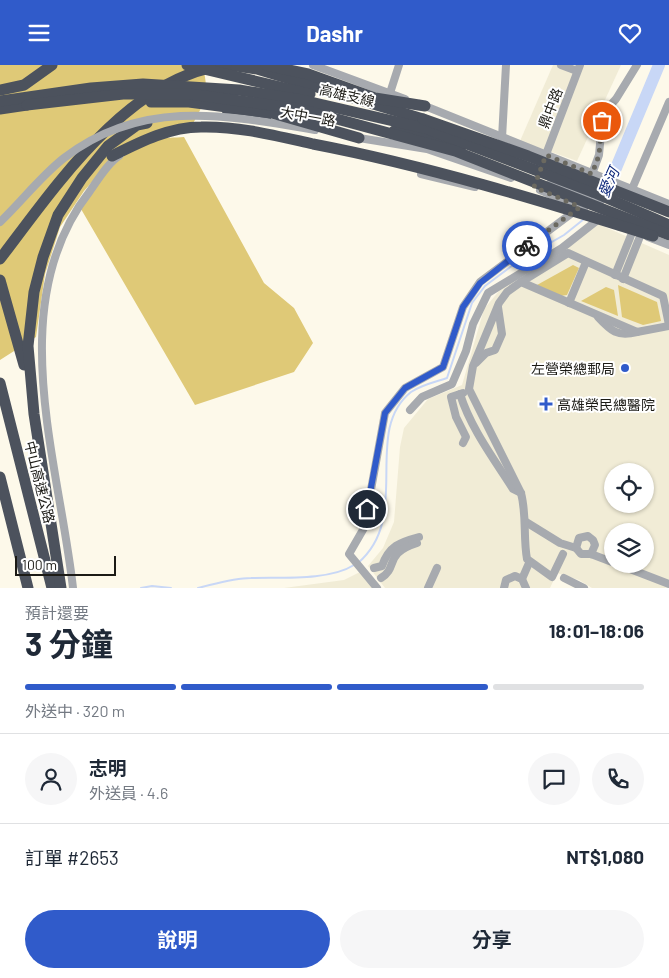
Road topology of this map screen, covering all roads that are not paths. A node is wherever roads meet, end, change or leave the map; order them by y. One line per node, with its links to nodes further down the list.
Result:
1 (52, 65): 12 (highway)
2 (187, 65): 19 (highway, bridge)
3 (226, 65): 42 (highway)
4 (230, 65): 19 (highway)
5 (266, 65): 17 (highway)
6 (313, 65): 13 (street)
7 (399, 65): 13 (street)
8 (506, 65): 21 (street)
9 (561, 65): 11 (street)
10 (637, 65): 23 (street)
11 (579, 68): 22 (street, 鼎中路)
12 (0, 91)
13 (390, 93): 17 (street)
14 (0, 101): 19 (highway, 高雄支線, bridge)
15 (669, 101): 26 (street)
16 (27, 105): 18 (highway, 高雄支線); 20 (highway, bridge); 39 (highway, 高雄支線, bridge)
17 (425, 106): 21 (street)
18 (0, 109)
19 (426, 124): 27 (highway, 高雄支線, bridge); 30 (highway, bridge)
20 (359, 138): 25 (street, 大中一路); 35 (street, 大中一路, bridge)
21 (502, 139): 22 (street)
22 (546, 155): 23 (street); 24 (street, 鼎中路)
23 (592, 174): 26 (street)
24 (534, 175): 25 (street, 鼎中路); 27 (street); 31 (highway)
25 (534, 187): 29 (street, 大中一路)
26 (632, 189): 28 (street)
27 (594, 196): 33 (highway); 34 (street); 36 (highway, 高雄支線)
28 (669, 204)
29 (579, 207): 32 (street, 大中一路); 78 (street); 79 (street)
30 (669, 212)
31 (58, 215): 40 (highway, bridge); 56 (highway)
32 (601, 217): 37 (street, 大中一路); 55 (street)
33 (669, 217)
34 (644, 222): 36 (street); 37 (street); 39 (street)
35 (0, 223)
36 (669, 226)
37 (632, 230): 38 (street, 大中一路); 44 (street)
38 (641, 234): 41 (street, 大中一路); 45 (street)
39 (669, 234)
40 (669, 241)
41 (669, 245)
42 (0, 259)
43 (586, 262): 44 (street); 47 (street); 48 (street)
44 (615, 275): 45 (street)
45 (623, 279): 50 (street)
46 (0, 280): 56 (highway)
47 (521, 282): 48 (street); 49 (street)
48 (569, 303): 50 (street)
49 (498, 304): 51 (street); 51 (street)
50 (669, 325)
51 (473, 366): 53 (street)
52 (0, 383): 76 (highway, 中山高速公路)
53 (469, 389): 54 (street); 57 (street)
54 (460, 394): 58 (street); 59 (street)
55 (410, 410)
56 (34, 414): 77 (highway)
57 (488, 428): 58 (street); 61 (street)
58 (479, 436): 61 (street)
59 (463, 443)
60 (0, 477): 75 (highway)
61 (521, 493): 62 (street)
62 (526, 522): 63 (street); 67 (street)
63 (576, 548): 65 (street); 65 (street)
64 (563, 554): 67 (street)
65 (591, 554): 66 (street)
66 (604, 559)
67 (529, 563): 73 (street)
68 (374, 568): 71 (street)
69 (437, 568): 80 (street)
70 (640, 573): 74 (street)
71 (381, 578)
72 (564, 578): 83 (street)
73 (522, 579): 81 (street); 82 (street)
74 (669, 584)
75 (28, 588)
76 (52, 588)
77 (61, 588)
78 (73, 588)
79 (377, 588)
80 (428, 588)
81 (504, 588)
82 (526, 588)
83 (584, 588)

